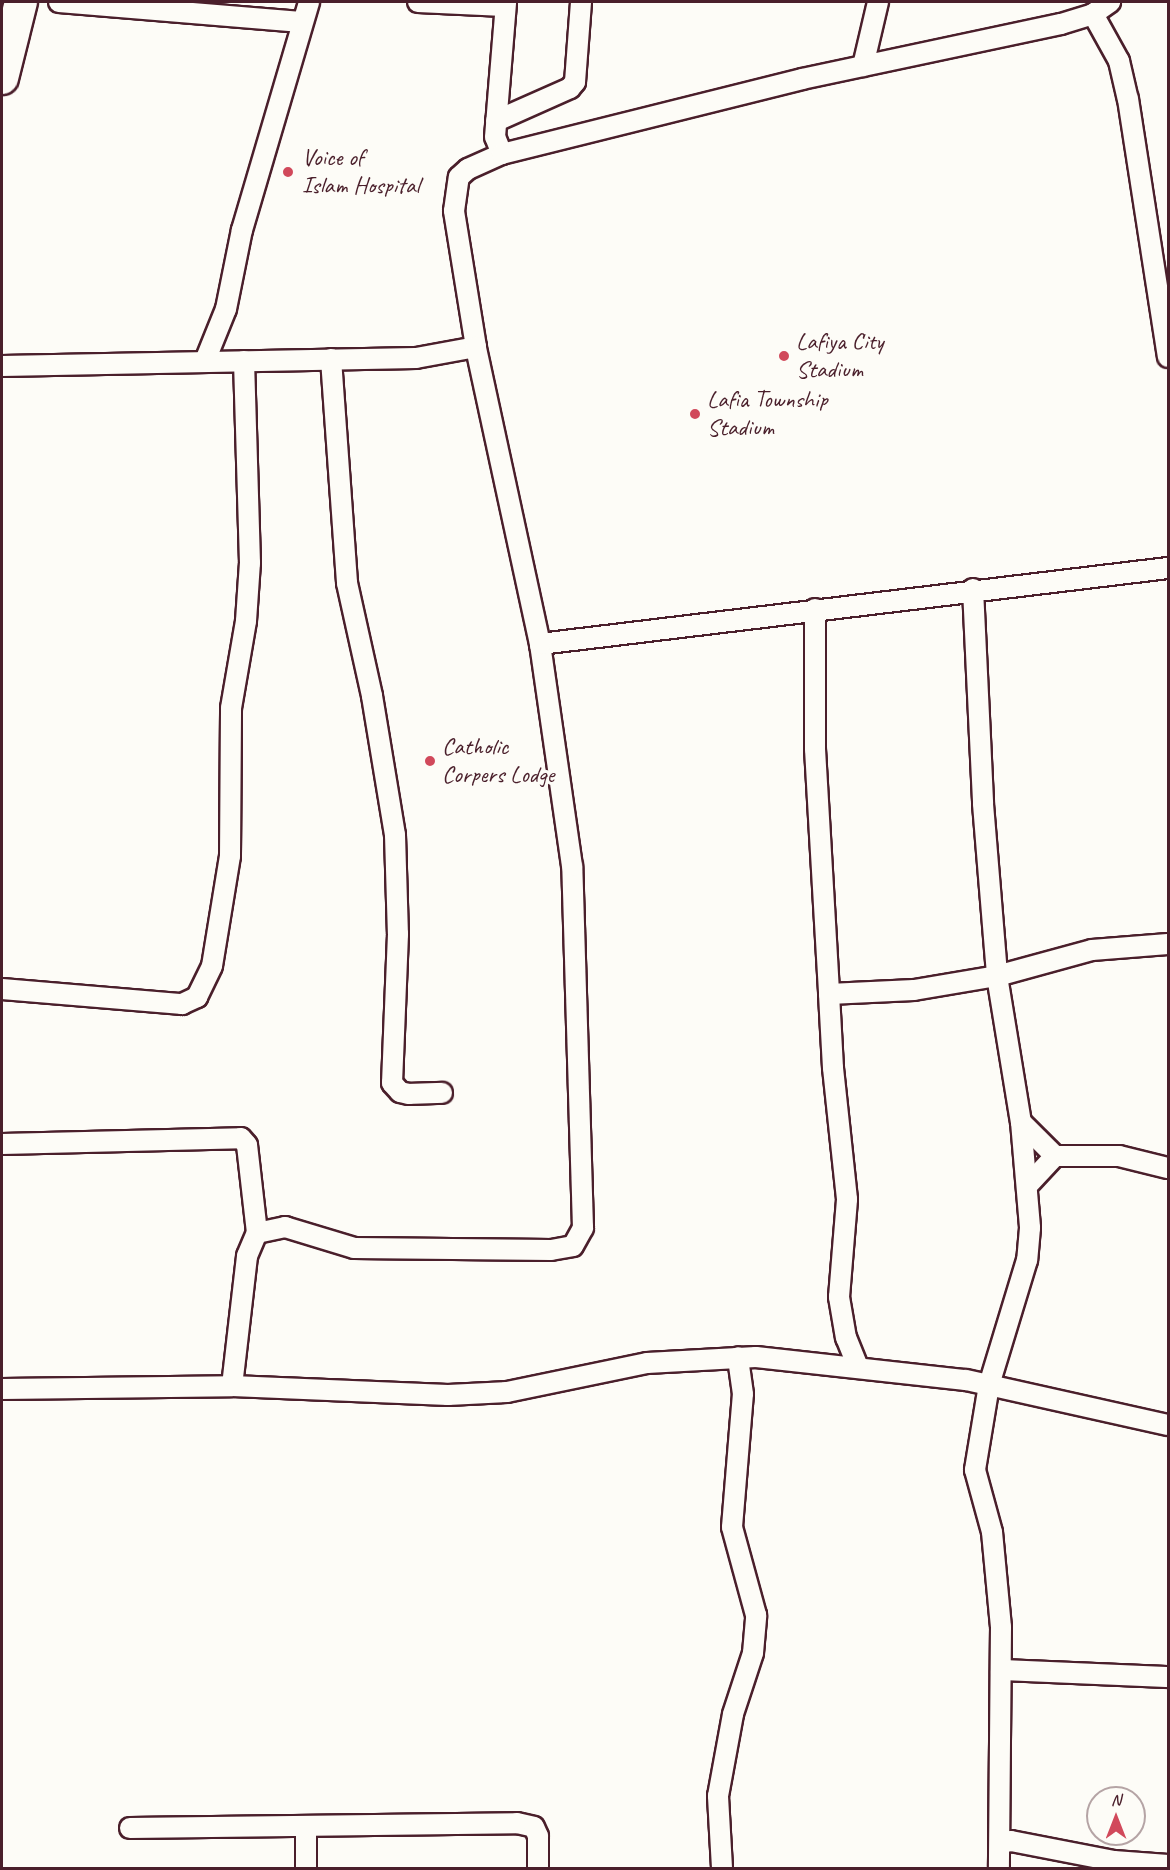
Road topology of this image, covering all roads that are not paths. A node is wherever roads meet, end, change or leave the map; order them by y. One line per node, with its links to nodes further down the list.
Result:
1 (21, 2): 12 (highway)
2 (59, 2): 10 (street)
3 (309, 2): 10 (street)
4 (418, 2): 8 (street)
5 (582, 2): 13 (street)
6 (878, 2): 11 (street)
7 (1110, 2): 9 (street)
8 (505, 4): 13 (street)
9 (1093, 14): 11 (street); 15 (street)
10 (301, 22): 19 (street)
11 (863, 66): 14 (street)
12 (2, 78)
13 (496, 122): 14 (street)
14 (502, 154): 16 (street)
15 (1161, 246): 17 (street)
16 (476, 347): 18 (street); 25 (street)
17 (1168, 357)
18 (331, 359): 20 (street); 30 (street)
19 (205, 361): 20 (street); 21 (street)
20 (244, 361): 28 (street)
21 (2, 366)
22 (1168, 568): 23 (street)
23 (973, 589): 24 (street); 27 (street)
24 (814, 609): 25 (street); 29 (street)
25 (540, 644): 36 (street)
26 (1168, 944): 27 (street)
27 (998, 976): 29 (street); 31 (street)
28 (2, 989)
29 (829, 994): 38 (street)
30 (442, 1093)
31 (1021, 1122): 33 (street); 35 (street)
32 (2, 1144): 36 (street)
33 (1055, 1156): 34 (street); 35 (street)
34 (1168, 1168)
35 (1028, 1186): 39 (street)
36 (257, 1233): 40 (street)
37 (738, 1357): 38 (street); 40 (street); 51 (street)
38 (858, 1367): 39 (street)
39 (989, 1385): 42 (street); 43 (street)
40 (232, 1386): 41 (street)
41 (2, 1389)
42 (1168, 1425)
43 (1001, 1671): 44 (street); 47 (street)
44 (1168, 1677)
45 (130, 1828): 46 (street)
46 (306, 1828): 49 (street); 50 (street)
47 (1000, 1843): 48 (street); 52 (street)
48 (1168, 1865)
49 (306, 1869)
50 (538, 1869)
51 (722, 1869)
52 (999, 1869)

